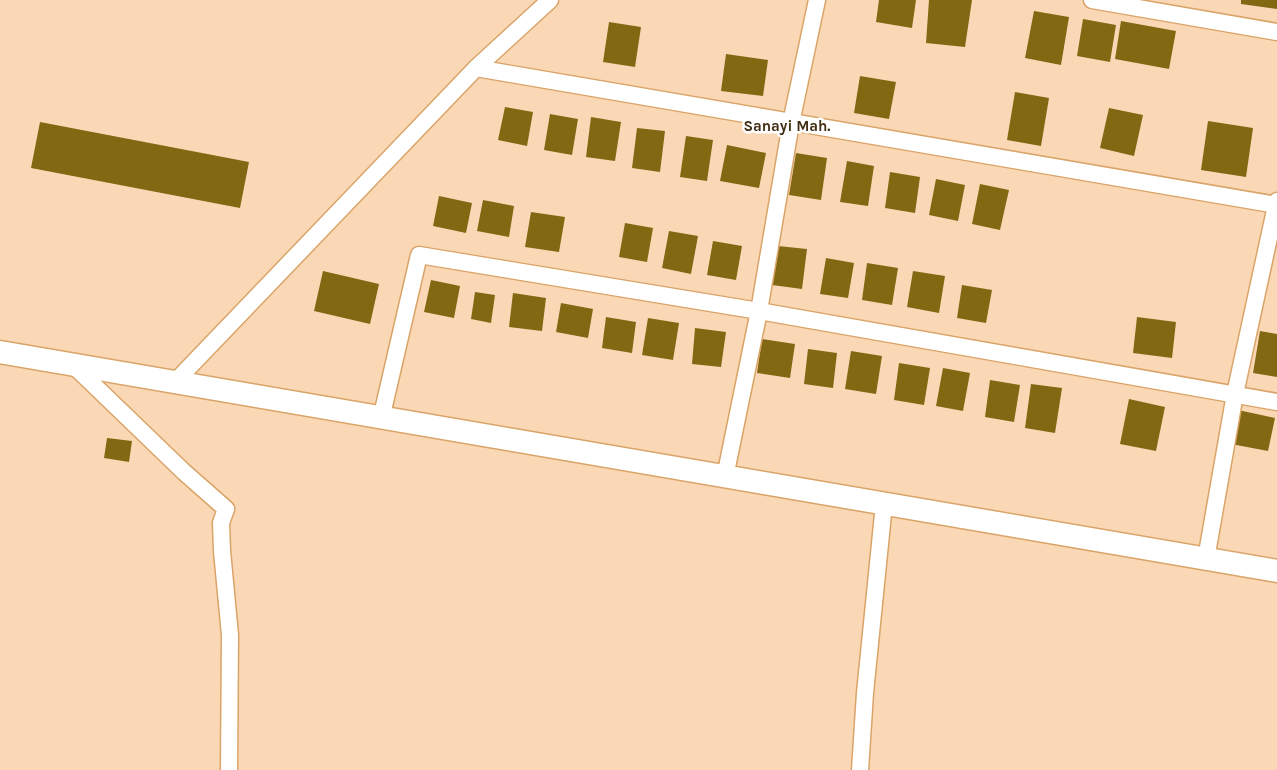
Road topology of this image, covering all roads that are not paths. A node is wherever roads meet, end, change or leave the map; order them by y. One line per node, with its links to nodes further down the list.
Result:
1 (550, 0): 5 (street)
2 (816, 0): 6 (street)
3 (1092, 0): 4 (street)
4 (1277, 32)
5 (476, 68): 6 (street); 12 (street)
6 (790, 123): 8 (street); 9 (street)
7 (1277, 201): 8 (street)
8 (1277, 205): 13 (street)
9 (759, 312): 13 (street); 15 (street); 16 (street)
10 (0, 352): 11 (main road)
11 (73, 365): 12 (main road); 20 (street)
12 (174, 383): 15 (main road)
13 (1234, 394): 14 (street); 18 (street)
14 (1277, 402)
15 (381, 419): 16 (main road)
16 (725, 477): 17 (main road)
17 (884, 504): 18 (main road); 21 (street)
18 (1206, 559): 19 (main road)
19 (1277, 571)
20 (229, 770)
21 (860, 770)

